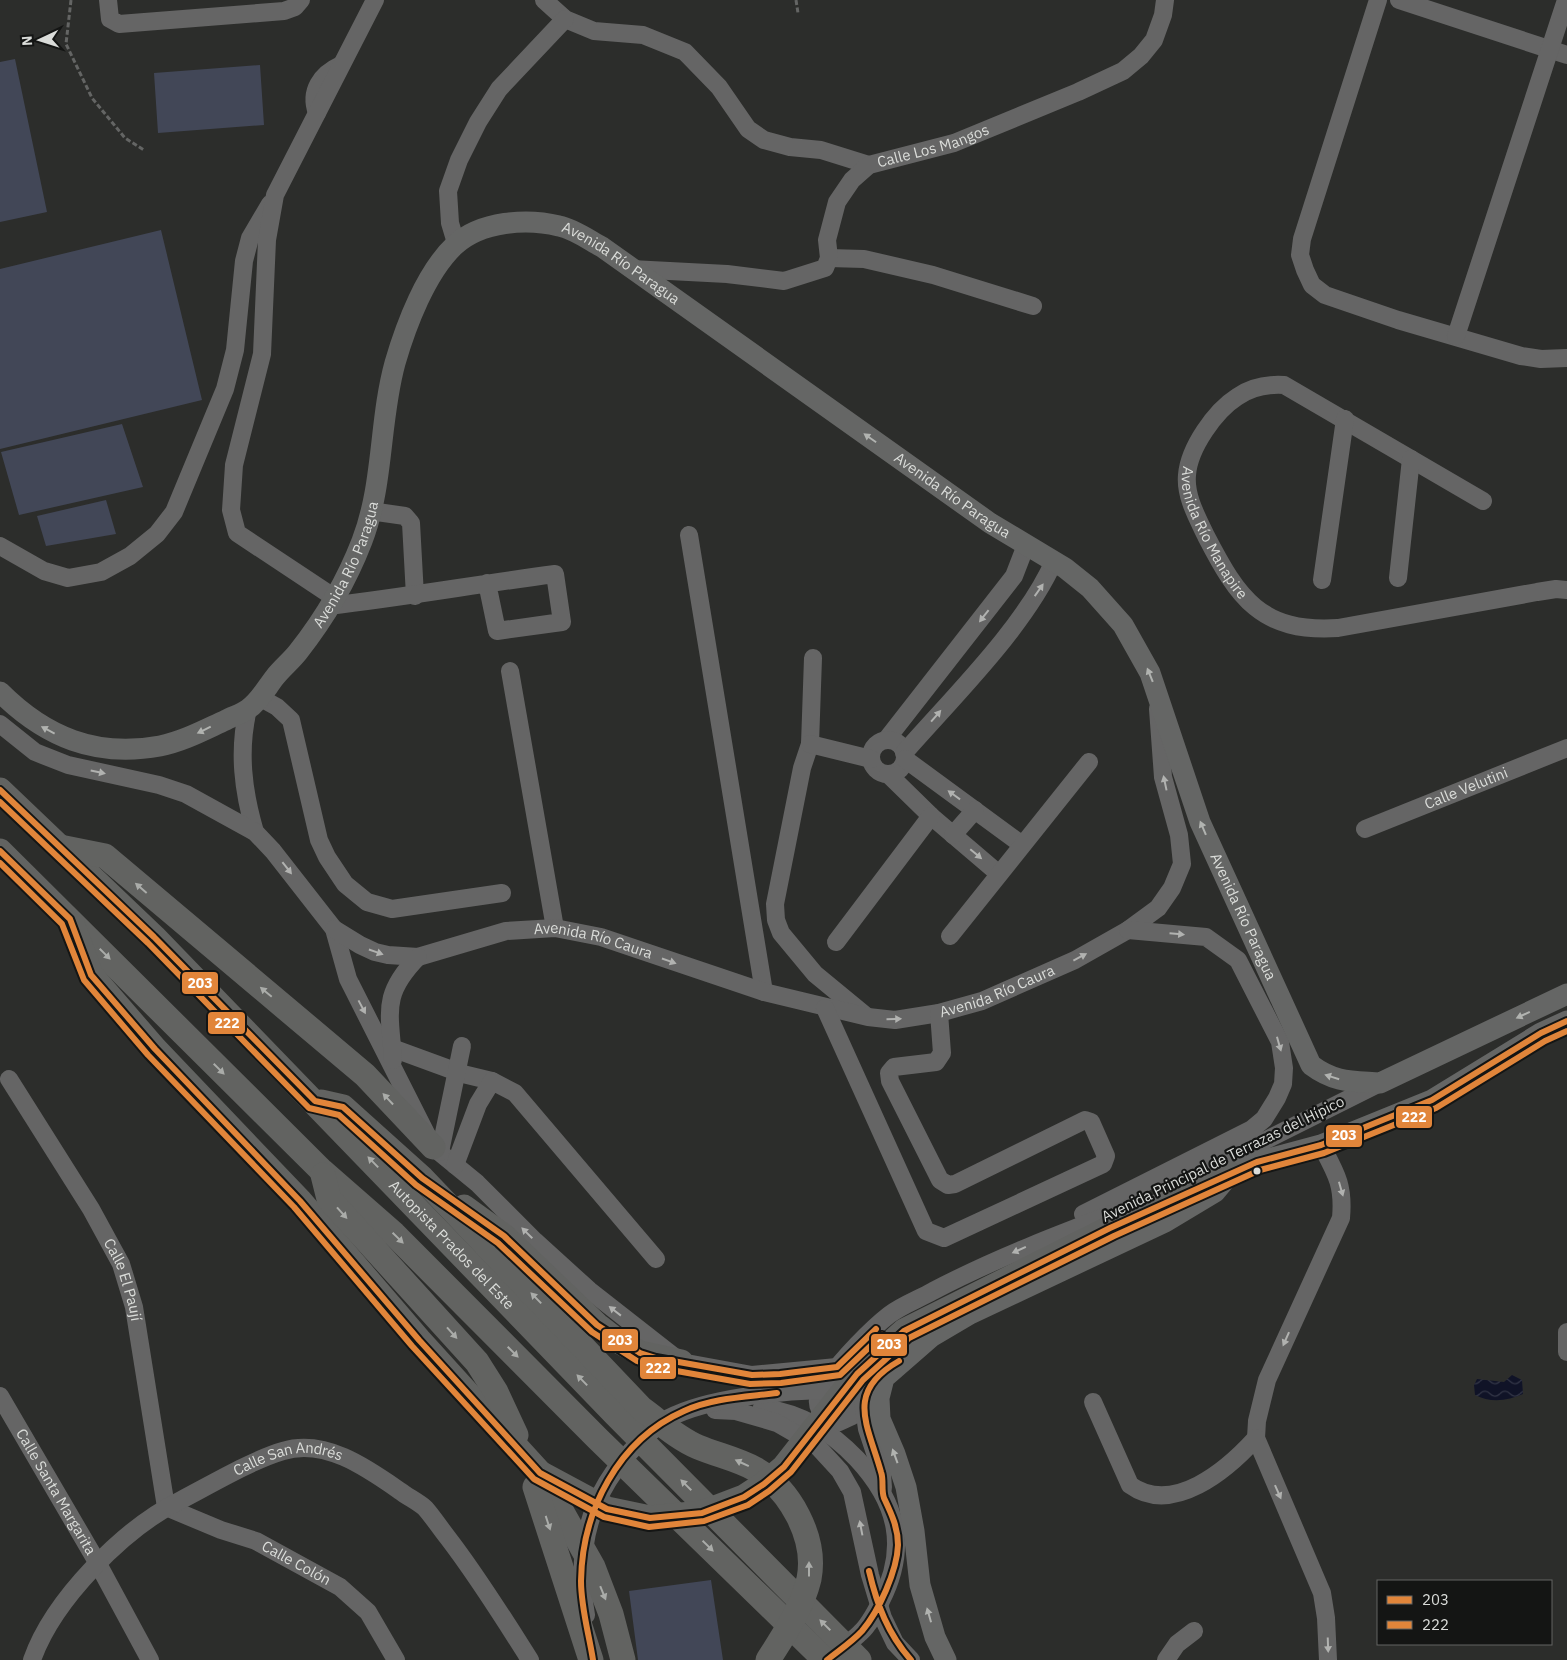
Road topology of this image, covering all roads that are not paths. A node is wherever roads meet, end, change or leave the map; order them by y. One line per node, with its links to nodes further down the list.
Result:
1 (108, 0): 2 (street)
2 (300, 0)
3 (375, 0): 13 (street)
4 (544, 0): 9 (street)
5 (1165, 0): 12 (street, Calle Los Mangos)
6 (1378, 0): 18 (street)
7 (1399, 0): 10 (street)
8 (1566, 0): 10 (street)
9 (565, 19): 12 (street); 14 (street)
10 (1550, 50): 11 (street); 18 (street)
11 (1567, 55)
12 (868, 165): 15 (street, Calle Los Mangos)
13 (275, 195): 26 (street); 33 (street)
14 (456, 243): 16 (main road, Avenida Río Paragua); 23 (main road, Avenida Río Paragua)
15 (829, 258): 16 (street); 17 (street)
16 (631, 269): 25 (main road, Avenida Río Paragua, one-way to 16)
17 (1033, 306)
18 (1456, 336): 19 (street)
19 (1567, 358)
20 (1344, 419): 21 (street, Avenida Río Manapire); 29 (street); 31 (street, Avenida Río Manapire)
21 (1411, 459): 22 (street, Avenida Río Manapire); 28 (street)
22 (1483, 501)
23 (370, 512): 32 (street); 33 (main road, Avenida Río Paragua)
24 (689, 535): 67 (street)
25 (1026, 545): 27 (main road, Avenida Río Paragua); 34 (street, one-way to 34)
26 (0, 546)
27 (1054, 561): 35 (street, one-way to 27); 39 (main road, Avenida Río Paragua, one-way to 27)
28 (1398, 578)
29 (1322, 580)
30 (487, 583): 30 (street); 32 (street)
31 (1567, 590)
32 (415, 596): 33 (street)
33 (332, 602): 40 (main road, Avenida Río Paragua)
34 (970, 633): 35 (street); 42 (street)
35 (995, 648): 45 (street, one-way to 35)
36 (813, 658): 43 (street)
37 (510, 671): 61 (street)
38 (0, 692): 40 (main road, one-way to 38)
39 (1158, 697): 63 (street, Avenida Río Paragua, one-way to 39); 78 (main road, Avenida Río Paragua, one-way to 39)
40 (254, 703): 53 (street); 59 (street)
41 (0, 724): 53 (street, one-way to 53)
42 (886, 740): 45 (street); 46 (street)
43 (810, 744): 46 (street); 71 (street)
44 (1567, 748): 52 (street, Calle Velutini)
45 (905, 756): 48 (street); 50 (street, one-way to 45)
46 (871, 759): 48 (street)
47 (1088, 762): 55 (street)
48 (888, 774): 51 (street)
49 (0, 790): 56 (highway, Autopista Prados del Este)
50 (975, 810): 54 (street); 55 (street)
51 (931, 816): 54 (street); 65 (street)
52 (1365, 829)
53 (255, 832): 62 (street, one-way to 62)
54 (953, 835): 58 (street, one-way to 58)
55 (1021, 844): 58 (street)
56 (60, 847): 79 (highway, Autopista Prados del Este); 81 (highway, one-way to 56)
57 (0, 851): 60 (highway, Autopista Prados del Este)
58 (999, 874): 64 (street)
59 (502, 893)
60 (70, 919): 83 (highway, Autopista Prados del Este, one-way to 83); 100 (highway)
61 (554, 928): 66 (street, Avenida Río Caura); 67 (street, Avenida Río Caura, one-way to 67)
62 (334, 929): 66 (street, Avenida Río Caura, one-way to 66); 75 (street, one-way to 75)
63 (1128, 930): 70 (street, Avenida Río Caura, one-way to 63); 86 (street, one-way to 86)
64 (950, 936)
65 (836, 942)
66 (418, 957): 74 (street)
67 (764, 992): 69 (street, Avenida Río Caura)
68 (1567, 994): 78 (main road, Avenida Principal de Terrazas del Hípico, one-way to 78)
69 (826, 1008): 70 (street); 71 (street, Avenida Río Caura)
70 (939, 1013): 71 (street, Avenida Río Caura, one-way to 70)
71 (868, 1018)
72 (1567, 1022): 80 (main road, Avenida Principal de Terrazas del Hípico)
73 (462, 1046): 81 (street)
74 (392, 1048): 75 (street); 77 (street)
75 (393, 1068): 81 (street)
76 (9, 1079): 102 (street, Calle El Paují)
77 (492, 1081): 82 (street); 87 (street)
78 (1380, 1083): 86 (street, Avenida Principal de Terrazas del Hípico)
79 (315, 1101): 85 (highway); 113 (highway, Autopista Prados del Este, one-way to 79)
80 (1321, 1144): 84 (main road, Avenida Principal de Terrazas del Hípico); 99 (street, one-way to 99)
81 (437, 1150): 82 (street)
82 (456, 1165): 91 (street, one-way to 82)
83 (322, 1171): 109 (highway, one-way to 109); 112 (highway, Autopista Prados del Este, one-way to 112)
84 (1230, 1174): 90 (main road, Avenida Principal de Terrazas del Hípico); 100 (highway)
85 (422, 1178): 91 (highway); 111 (highway, one-way to 85)
86 (1042, 1240): 92 (street, Avenida Principal de Terrazas del Hípico, one-way to 92)
87 (656, 1259)
88 (1567, 1332): 89 (street)
89 (1567, 1352)
90 (910, 1354): 96 (street, Avenida Principal de Terrazas del Hípico); 115 (main road, one-way to 90)
91 (682, 1362): 92 (street)
92 (837, 1367): 93 (street, Avenida Principal de Terrazas del Hípico)
93 (822, 1390): 95 (street); 96 (street, Avenida Principal de Terrazas del Hípico)
94 (0, 1396): 103 (street, Calle Santa Margarita)
95 (733, 1400): 98 (street); 101 (street)
96 (863, 1401): 101 (street)
97 (1093, 1402): 99 (street)
98 (685, 1411): 109 (street); 114 (street, one-way to 98)
99 (1256, 1438): 117 (street, one-way to 117)
100 (540, 1473): 110 (highway, one-way to 110)
101 (884, 1496): 112 (street)
102 (166, 1507): 103 (street, Calle San Andrés); 107 (street, Calle Colón); 108 (street, Calle San Andrés)
103 (97, 1562): 105 (street, Calle San Andrés); 106 (street)
104 (1194, 1631): 116 (street)
105 (32, 1660)
106 (150, 1660)
107 (396, 1660)
108 (530, 1660)
109 (592, 1660)
110 (623, 1660)
111 (768, 1660)
112 (826, 1660)
113 (859, 1660)
114 (911, 1660)
115 (946, 1660)
116 (1166, 1660)
117 (1328, 1660)

